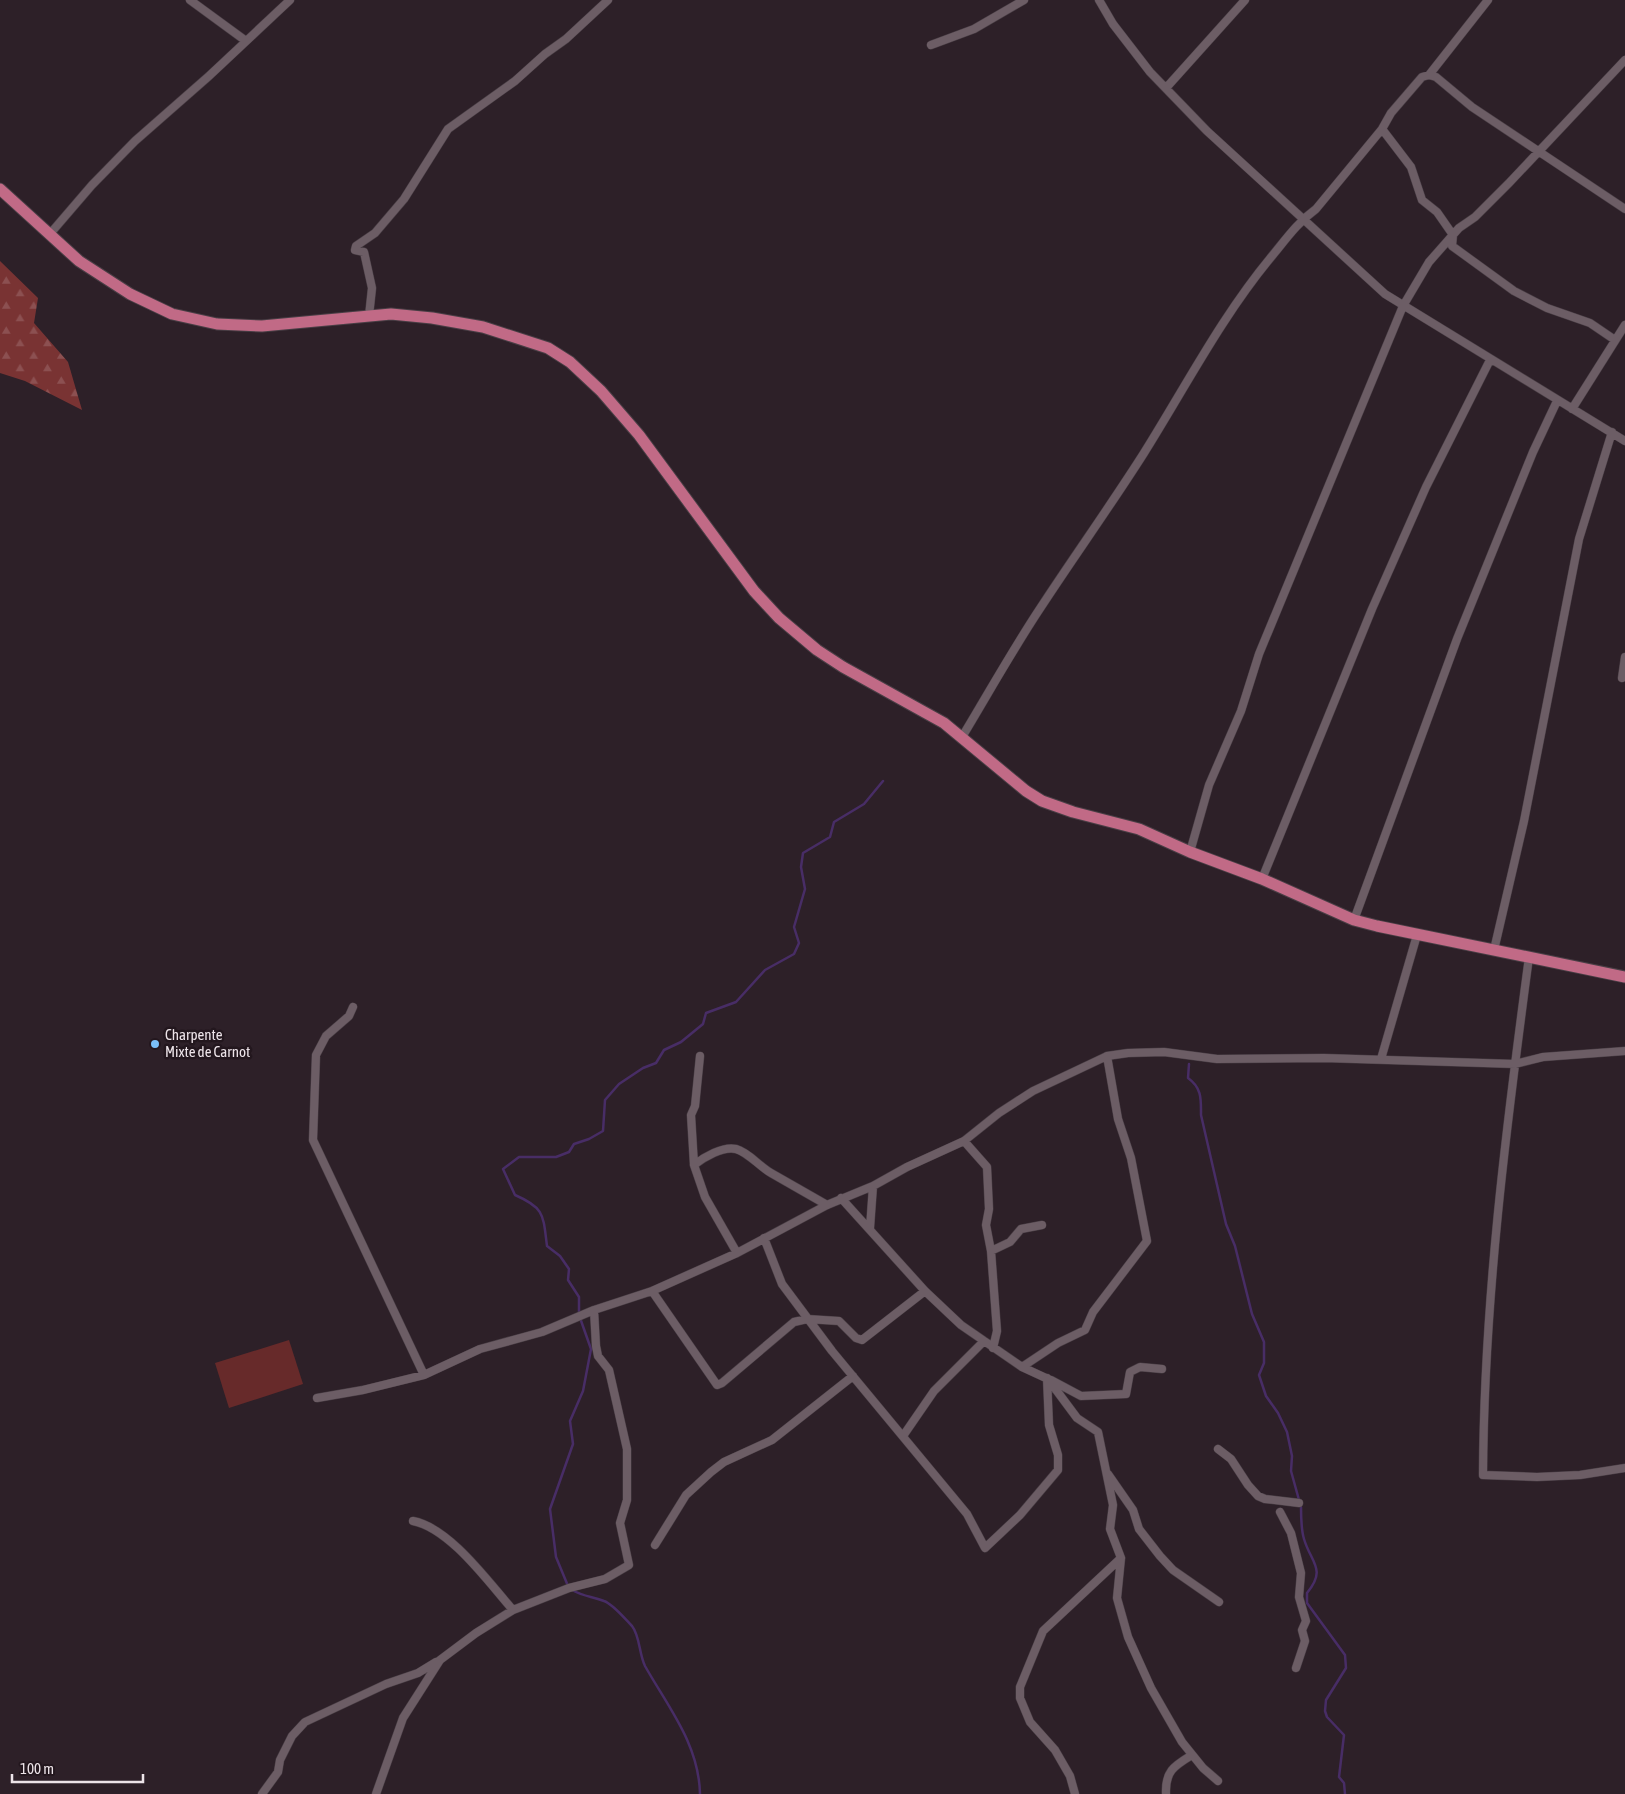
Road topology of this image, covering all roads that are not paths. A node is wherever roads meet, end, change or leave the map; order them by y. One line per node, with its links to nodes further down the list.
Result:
1 (190, 0): 8 (street)
2 (290, 0): 8 (street)
3 (608, 0): 21 (street)
4 (1024, 0): 9 (street)
5 (1099, 0): 12 (street)
6 (1244, 0): 12 (street)
7 (1488, 0): 11 (street)
8 (246, 42): 18 (street)
9 (932, 45)
10 (1625, 60): 14 (street)
11 (1429, 75): 13 (street); 14 (street)
12 (1166, 88): 17 (street)
13 (1382, 129): 17 (street); 19 (street)
14 (1538, 151): 16 (street); 19 (street)
15 (0, 190): 18 (main road)
16 (1625, 209)
17 (1302, 220): 20 (street); 31 (street)
18 (49, 235): 21 (main road)
19 (1453, 235): 20 (street); 23 (street)
20 (1403, 306): 24 (street); 32 (street)
21 (369, 316): 31 (main road)
22 (1625, 325): 23 (street)
23 (1615, 340): 26 (street)
24 (1490, 360): 25 (street); 33 (street)
25 (1557, 401): 26 (street); 34 (street)
26 (1572, 409): 27 (street)
27 (1612, 432): 28 (street); 36 (street)
28 (1625, 441)
29 (1625, 657): 30 (street)
30 (1622, 678)
31 (962, 737): 32 (main road)
32 (1190, 852): 33 (main road)
33 (1262, 880): 34 (main road)
34 (1354, 920): 35 (main road)
35 (1418, 935): 36 (main road); 43 (street)
36 (1494, 950): 37 (main road)
37 (1529, 957): 38 (main road); 44 (street)
38 (1625, 977)
39 (353, 1006): 63 (street)
40 (1625, 1051): 44 (street)
41 (700, 1056): 46 (street)
42 (1107, 1056): 43 (street); 45 (street); 61 (street)
43 (1381, 1059): 44 (street)
44 (1515, 1064): 70 (street)
45 (964, 1141): 47 (street); 53 (street)
46 (694, 1165): 49 (street); 54 (street)
47 (873, 1186): 48 (street); 51 (street)
48 (841, 1198): 49 (street); 51 (street)
49 (827, 1205): 52 (street)
50 (1042, 1225): 53 (street)
51 (870, 1228): 56 (street)
52 (764, 1238): 54 (street); 58 (street)
53 (991, 1251): 60 (street)
54 (737, 1253): 55 (street)
55 (652, 1291): 57 (street); 58 (street)
56 (925, 1291): 58 (street); 59 (street)
57 (594, 1310): 63 (street); 77 (street)
58 (807, 1319): 64 (street)
59 (984, 1342): 60 (street); 67 (street)
60 (993, 1348): 61 (street)
61 (1022, 1366): 65 (street)
62 (1162, 1369): 65 (street)
63 (424, 1374): 66 (street)
64 (853, 1376): 67 (street); 74 (street)
65 (1048, 1378): 67 (street); 69 (street)
66 (317, 1398)
67 (903, 1436)
68 (1218, 1449): 71 (street)
69 (1105, 1468): 75 (street); 76 (street)
70 (1625, 1468)
71 (1299, 1503)
72 (1280, 1512): 79 (street)
73 (414, 1521): 77 (street)
74 (655, 1545)
75 (1121, 1558): 80 (street); 84 (street)
76 (1219, 1602)
77 (513, 1610): 78 (street)
78 (440, 1660): 82 (street); 83 (street)
79 (1296, 1668)
80 (1192, 1754): 81 (street); 85 (street)
81 (1218, 1781)
82 (262, 1794)
83 (376, 1794)
84 (1075, 1794)
85 (1166, 1794)

